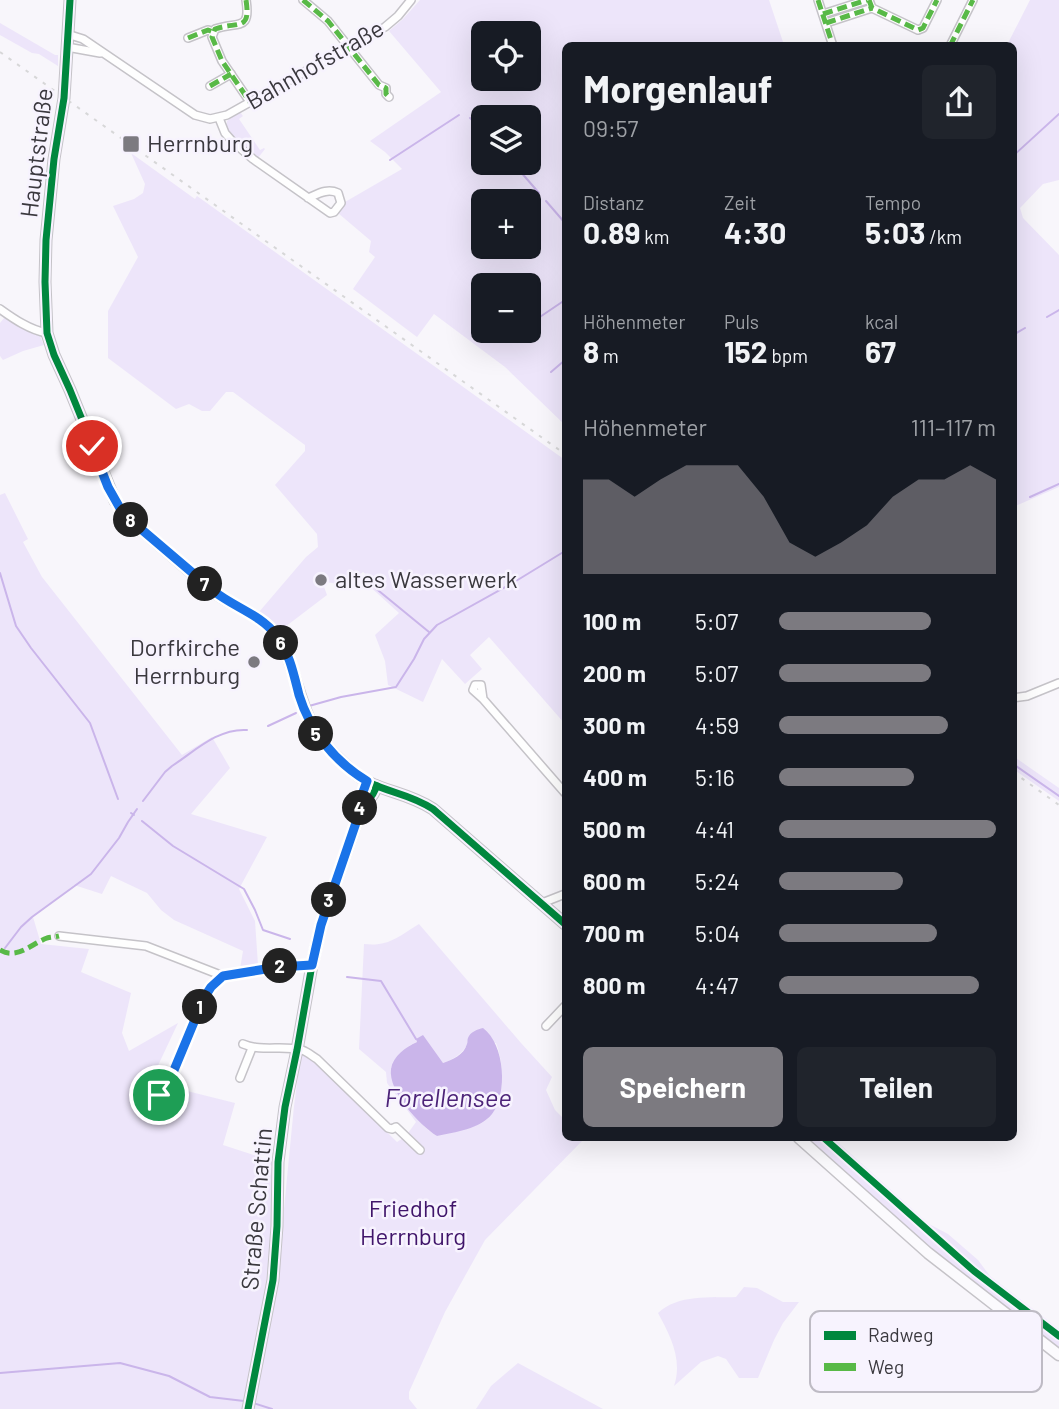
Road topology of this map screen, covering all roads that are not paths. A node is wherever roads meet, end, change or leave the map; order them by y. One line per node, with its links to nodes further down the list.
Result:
1 (70, 0): 12 (main road, Hauptstraße)
2 (246, 0): 11 (street)
3 (303, 0): 17 (street)
4 (411, 0): 17 (street, Bahnhofstraße)
5 (818, 0): 9 (street)
6 (937, 0): 8 (street)
7 (973, 0): 15 (street)
8 (869, 3): 9 (street); 10 (street)
9 (823, 14): 10 (street)
10 (826, 23): 14 (street)
11 (213, 32): 13 (street); 19 (street)
12 (67, 34): 16 (main road, Hauptstraße); 18 (street, Bahnhofstraße)
13 (188, 38)
14 (832, 42)
15 (952, 42)
16 (66, 47): 18 (street, Bahnhofstraße); 26 (main road, Hauptstraße)
17 (349, 47): 21 (street); 22 (street, Bahnhofstraße)
18 (104, 54): 23 (street, Bahnhofstraße)
19 (231, 74): 20 (street); 22 (street)
20 (210, 86)
21 (389, 97)
22 (250, 102): 23 (street, Bahnhofstraße)
23 (219, 118): 24 (street)
24 (308, 198): 24 (street)
25 (0, 309): 26 (street)
26 (47, 333): 30 (main road, Hauptstraße)
27 (1059, 683): 28 (street)
28 (1017, 697)
29 (483, 699): 31 (street)
30 (372, 784): 33 (main road, Hauptstraße); 36 (main road, Straße Schattin)
31 (562, 790)
32 (562, 895): 33 (street)
33 (542, 903): 34 (main road, Hauptstraße)
34 (562, 921)
35 (59, 936): 37 (street)
36 (312, 965): 37 (street); 42 (main road, Straße Schattin)
37 (223, 976): 44 (street)
38 (562, 1009): 39 (street)
39 (547, 1026)
40 (243, 1044): 41 (street)
41 (252, 1048): 42 (street); 43 (street)
42 (297, 1050): 46 (street); 50 (main road, Straße Schattin)
43 (240, 1078)
44 (159, 1095)
45 (802, 1141): 47 (main road)
46 (420, 1150)
47 (1002, 1311)
48 (1042, 1342): 49 (main road)
49 (1059, 1355)
50 (248, 1404)

